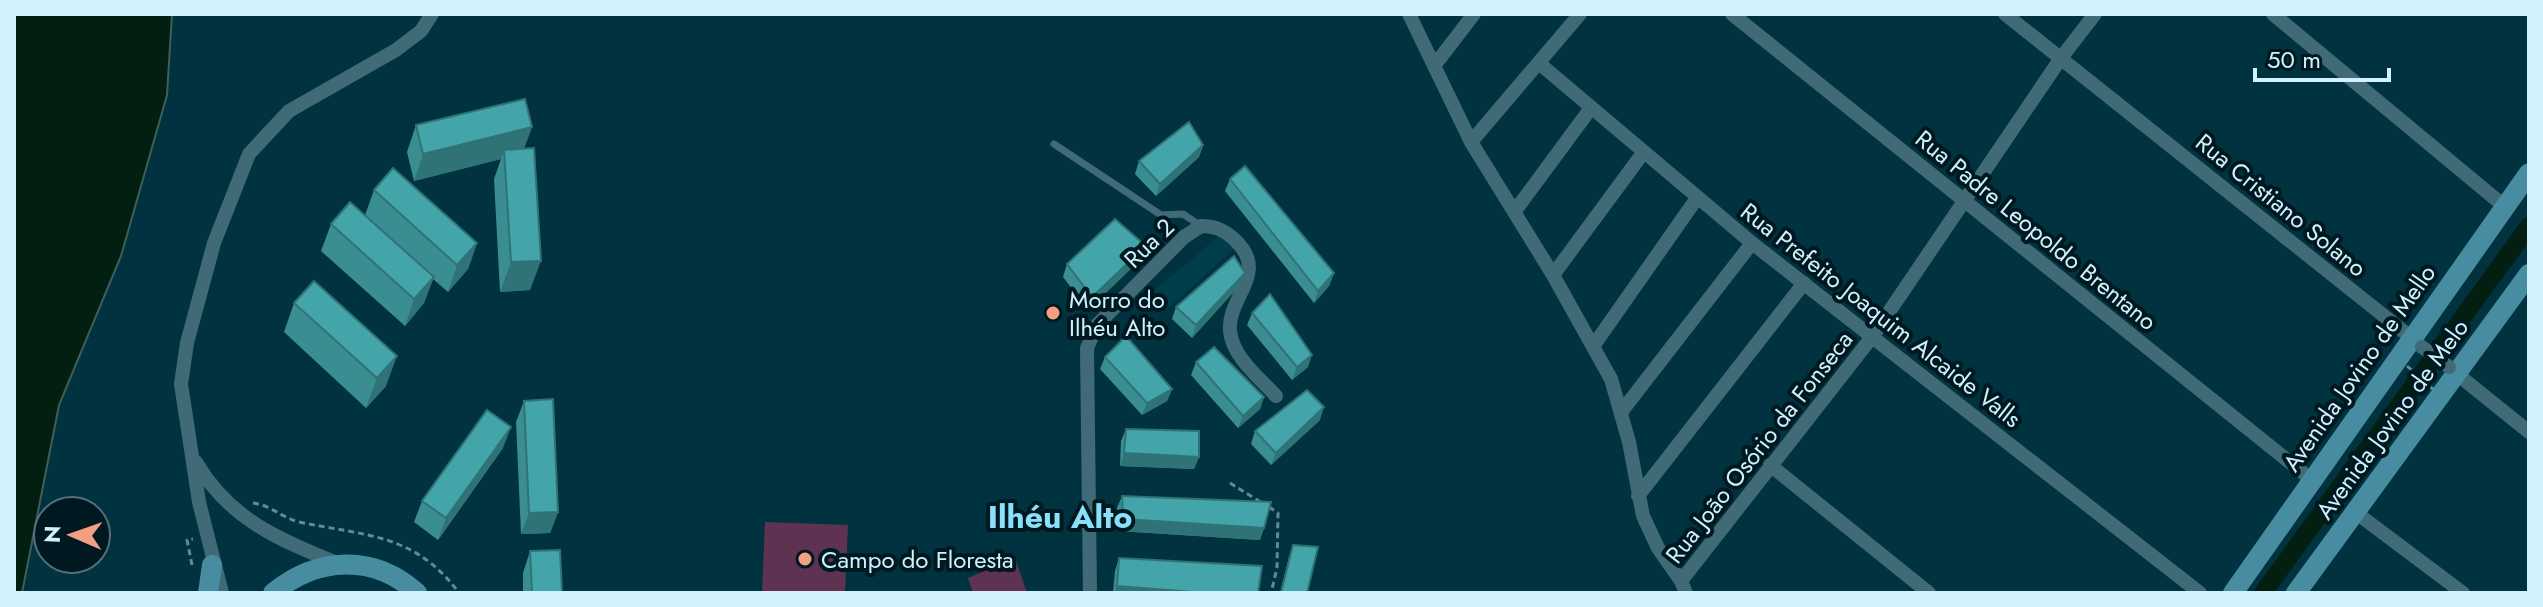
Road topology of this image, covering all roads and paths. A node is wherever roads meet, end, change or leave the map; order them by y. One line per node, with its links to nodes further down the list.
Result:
1 (432, 14): 35 (street)
2 (1409, 14): 11 (street)
3 (1474, 14): 11 (street)
4 (1580, 14): 10 (street)
5 (1732, 14): 18 (street, Rua Padre Leopoldo Brentano)
6 (2005, 14): 9 (street, Rua Cristiano Solano)
7 (2095, 14): 9 (street, Rua João Osório da Fonseca)
8 (2273, 14): 19 (street)
9 (2061, 58): 18 (street, Rua João Osório da Fonseca); 27 (street, Rua Cristiano Solano)
10 (1540, 64): 12 (street, Rua Prefeito Joaquim Alcaide Valls); 13 (street)
11 (1434, 66): 13 (street)
12 (1591, 108): 15 (street, Rua Prefeito Joaquim Alcaide Valls); 20 (street)
13 (1471, 142): 20 (street)
14 (1054, 144): 21 (lane)
15 (1643, 153): 17 (street, Rua Prefeito Joaquim Alcaide Valls); 24 (street)
16 (2529, 173): 19 (main road, Avenida Jovino de Mello)
17 (1697, 198): 22 (street, Rua Prefeito Joaquim Alcaide Valls); 28 (street)
18 (1965, 201): 26 (street, Rua João Osório da Fonseca); 37 (street, Rua Padre Leopoldo Brentano)
19 (2504, 206): 27 (main road, Avenida Jovino de Mello)
20 (1515, 211): 24 (street)
21 (1201, 226): 32 (street, Rua 2); 50 (street, Rua 2)
22 (1752, 243): 25 (street, Rua Prefeito Joaquim Alcaide Valls); 33 (street)
23 (2529, 274): 30 (main road, Avenida Jovino de Melo)
24 (1553, 275): 28 (street)
25 (1804, 283): 26 (street, Rua Prefeito Joaquim Alcaide Valls); 39 (street)
26 (1872, 337): 36 (street, Rua João Osório da Fonseca); 53 (street, Rua Prefeito Joaquim Alcaide Valls)
27 (2416, 342): 30 (street, Rua Cristiano Solano, bridge); 37 (main road, Avenida Jovino de Mello)
28 (1594, 345): 33 (street)
29 (2407, 366): 31 (path, bridge)
30 (2453, 371): 34 (street, Rua Cristiano Solano); 40 (main road, Avenida Jovino de Melo)
31 (2434, 390)
32 (1276, 396)
33 (1622, 411): 39 (street)
34 (2529, 432)
35 (189, 451): 43 (street); 44 (street)
36 (1770, 465): 45 (street, Rua João Osório da Fonseca); 52 (street)
37 (2312, 480): 54 (main road, Avenida Jovino de Mello)
38 (1230, 483): 41 (path)
39 (1638, 496): 45 (street)
40 (2355, 512): 55 (main road, Avenida Jovino de Melo); 56 (street)
41 (1277, 555): 42 (path); 51 (path)
42 (1271, 557)
43 (338, 564): 48 (main road); 49 (main road)
44 (212, 565): 46 (main road); 47 (street)
45 (1684, 587)
46 (208, 593)
47 (222, 593)
48 (273, 593)
49 (417, 593)
50 (1090, 593)
51 (1271, 593)
52 (1929, 593)
53 (2200, 593)
54 (2233, 593)
55 (2296, 593)
56 (2463, 593)

